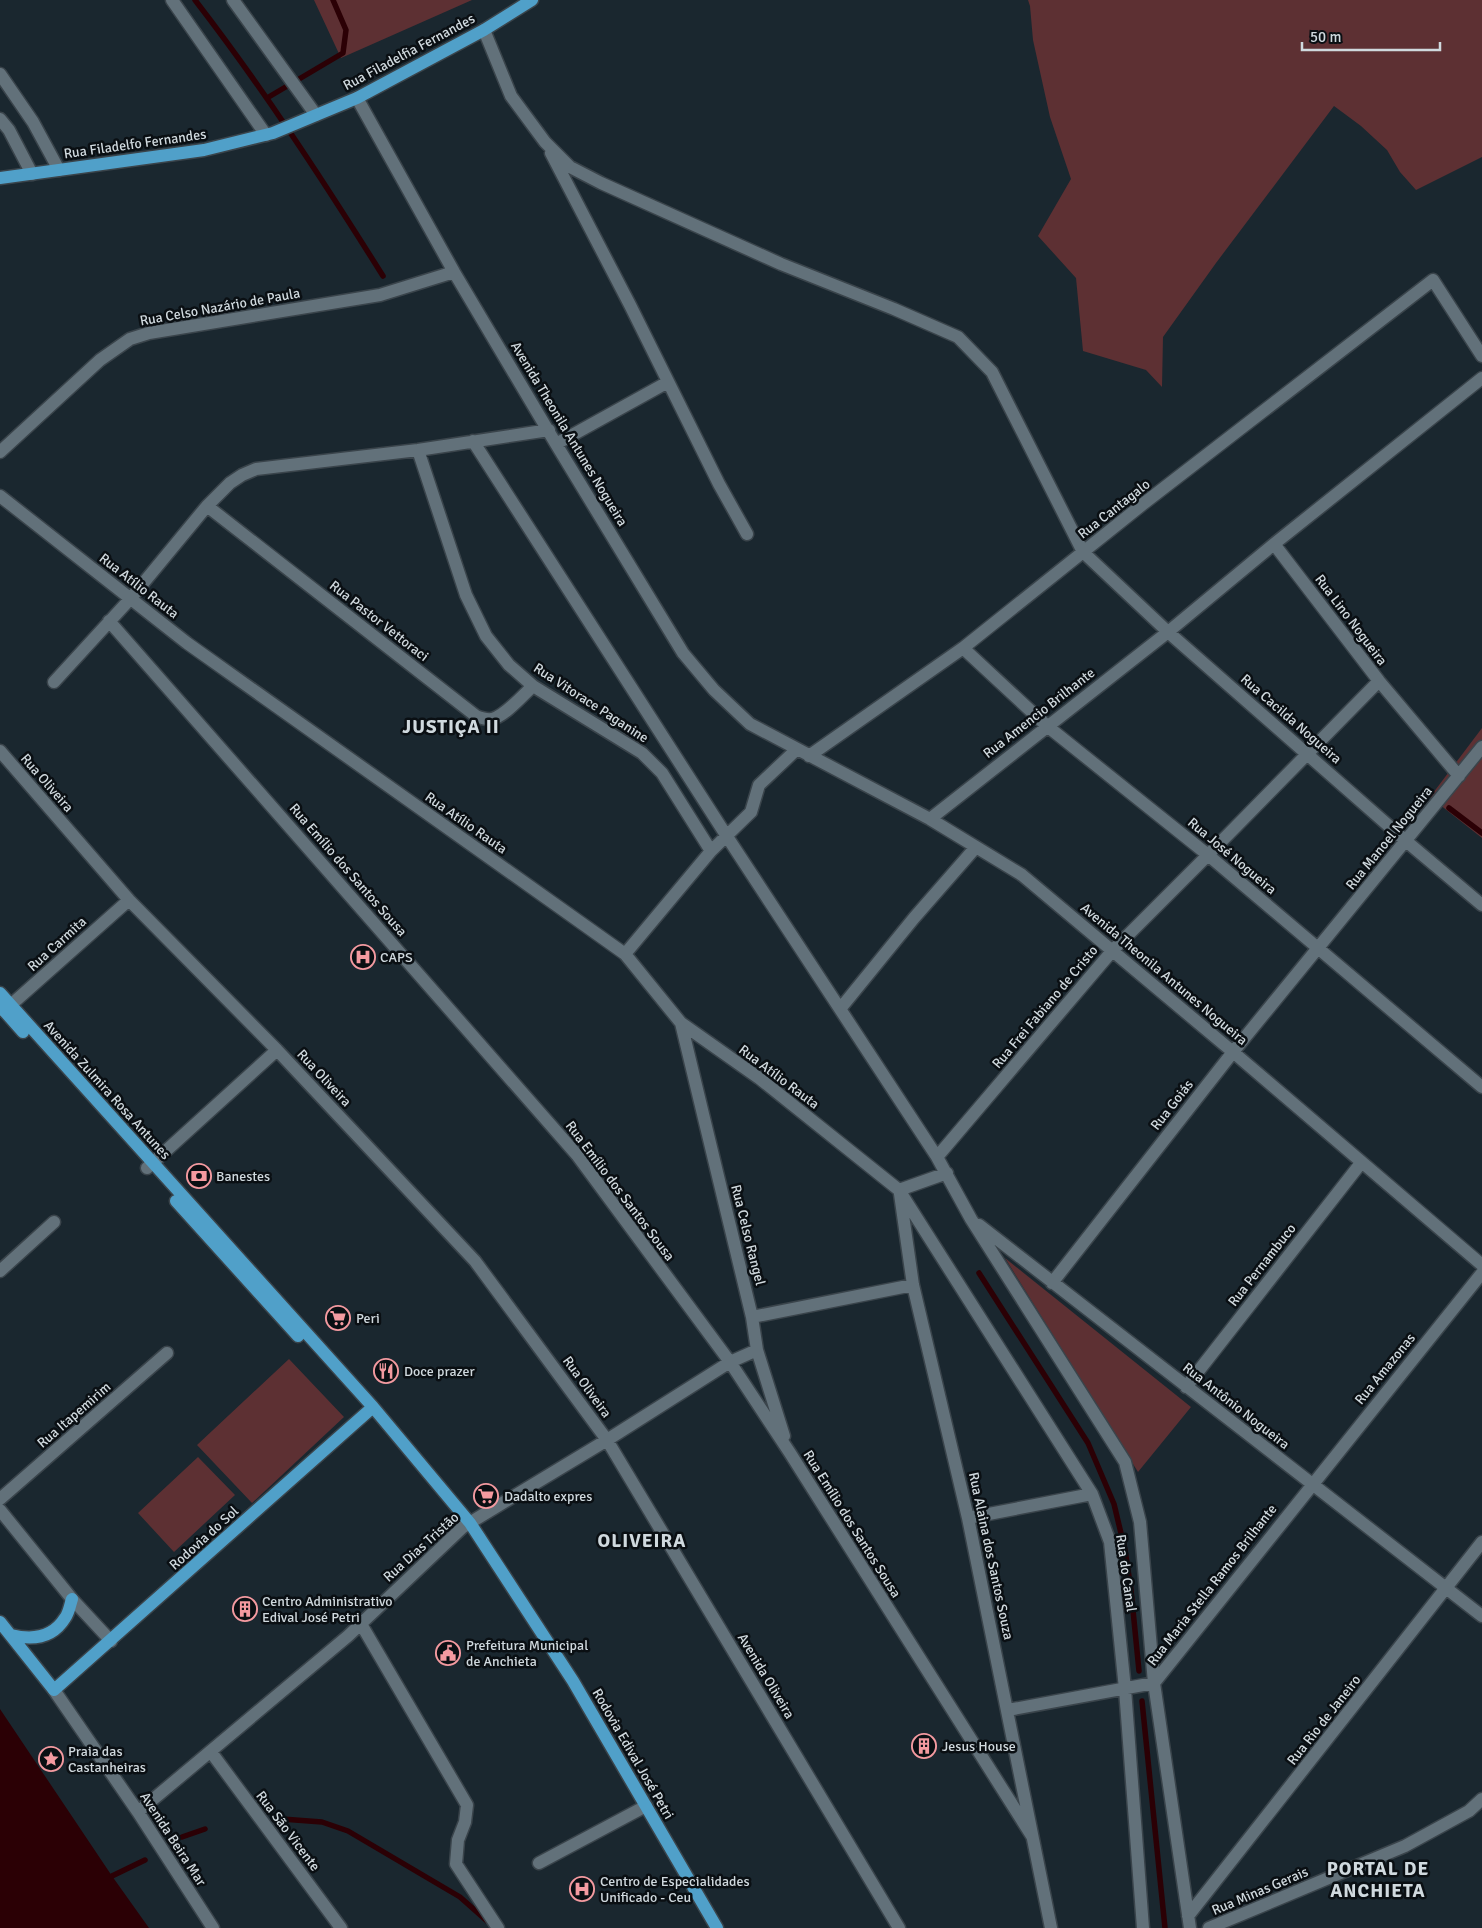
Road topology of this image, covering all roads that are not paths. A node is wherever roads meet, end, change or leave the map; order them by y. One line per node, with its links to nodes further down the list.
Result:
1 (172, 0): 10 (street)
2 (233, 0): 7 (street)
3 (532, 0): 4 (main road, Rua Filadelfia Fernandes)
4 (484, 30): 6 (main road, Rua Filadelfia Fernandes); 11 (street)
5 (0, 74): 12 (street)
6 (357, 98): 7 (main road, Rua Filadelfia Fernandes); 15 (street, Avenida Theonila Antunes Nogueira)
7 (316, 115): 9 (main road, Rua Filadelfia Fernandes)
8 (0, 119): 13 (street)
9 (297, 124): 10 (main road, Rua Filadelfo Fernandes)
10 (270, 134): 12 (main road, Rua Filadelfo Fernandes)
11 (545, 142): 18 (street); 28 (street, Rua Cacilda Nogueira)
12 (59, 170): 13 (main road, Rua Filadelfo Fernandes)
13 (32, 174): 14 (main road, Rua Filadelfo Fernandes)
14 (0, 178)
15 (454, 272): 19 (street, Avenida Theonila Antunes Nogueira); 23 (street, Rua Celso Nazário de Paula)
16 (1482, 356): 28 (street, Rua Cantagalo)
17 (1482, 378): 27 (street, Rua Amencio Brilhante)
18 (668, 382): 21 (street); 26 (street)
19 (549, 430): 20 (street); 21 (street, Avenida Theonila Antunes Nogueira)
20 (473, 441): 22 (street); 44 (street)
21 (556, 444): 38 (street, Avenida Theonila Antunes Nogueira)
22 (418, 450): 25 (street); 35 (street, Rua Vitorace Paganine)
23 (0, 452)
24 (0, 496): 29 (street, Rua Atílio Rauta)
25 (208, 506): 29 (street); 35 (street, Rua Pastor Vettoraci)
26 (747, 534)
27 (1274, 544): 31 (street, Rua Amencio Brilhante); 33 (street, Rua Lino Nogueira)
28 (1084, 552): 31 (street, Rua Cacilda Nogueira); 32 (street, Rua Cantagalo)
29 (130, 598): 30 (street); 53 (street, Rua Atílio Rauta)
30 (109, 621): 34 (street); 76 (street, Rua Emílio dos Santos Sousa)
31 (1168, 632): 36 (street, Rua Amencio Brilhante); 40 (street, Rua Cacilda Nogueira)
32 (963, 648): 36 (street, Rua José Nogueira); 41 (street, Rua Cantagalo)
33 (1379, 681): 40 (street, Rua Lino Nogueira); 42 (street)
34 (54, 682)
35 (534, 686): 47 (street, Rua Vitorace Paganine)
36 (1047, 726): 43 (street, Rua Amencio Brilhante); 48 (street, Rua José Nogueira)
37 (1482, 747): 42 (street, Rua Manoel Nogueira)
38 (796, 750): 41 (street, Avenida Theonila Antunes Nogueira); 44 (street)
39 (0, 751): 49 (street, Rua Oliveira)
40 (1308, 754): 45 (street, Rua Cacilda Nogueira); 48 (street, Rua Frei Fabiano de Cristo)
41 (809, 756): 43 (street, Avenida Theonila Antunes Nogueira)
42 (1458, 776): 45 (street, Rua Manoel Nogueira)
43 (930, 819): 46 (street, Avenida Theonila Antunes Nogueira)
44 (726, 835): 47 (street); 56 (street)
45 (1406, 842): 50 (street, Rua Cacilda Nogueira); 51 (street, Rua Manoel Nogueira)
46 (976, 847): 52 (street, Avenida Theonila Antunes Nogueira); 56 (street)
47 (711, 851): 53 (street)
48 (1208, 856): 51 (street, Rua José Nogueira); 52 (street, Rua Frei Fabiano de Cristo)
49 (129, 900): 55 (street, Rua Carmita); 58 (street, Rua Oliveira)
50 (1482, 905)
51 (1319, 948): 59 (street, Rua Goiás); 60 (street, Rua José Nogueira)
52 (1113, 950): 59 (street, Avenida Theonila Antunes Nogueira); 61 (street, Rua Frei Fabiano de Cristo)
53 (625, 954): 57 (street, Rua Atílio Rauta)
54 (0, 993): 55 (main road, Avenida Zulmira Rosa Antunes)
55 (5, 1007): 63 (main road, Avenida Zulmira Rosa Antunes)
56 (840, 1009): 61 (street)
57 (681, 1023): 65 (street, Rua Atílio Rauta); 73 (street, Rua Celso Rangel)
58 (277, 1050): 63 (street); 79 (street, Rua Oliveira)
59 (1233, 1052): 62 (street, Avenida Theonila Antunes Nogueira); 71 (street, Rua Goiás)
60 (1482, 1087)
61 (937, 1157): 64 (street)
62 (1361, 1162): 68 (street, Avenida Theonila Antunes Nogueira); 77 (street, Rua Pernambuco)
63 (150, 1165): 78 (main road, Avenida Zulmira Rosa Antunes)
64 (947, 1173): 65 (street); 66 (street)
65 (900, 1190): 72 (street, Rua Alaina dos Santos Souza); 82 (street, Rua do Canal)
66 (971, 1219): 71 (street, Rua Antônio Nogueira); 95 (street, Rua do Canal)
67 (54, 1222): 69 (street)
68 (1482, 1265)
69 (0, 1271)
70 (1482, 1273): 81 (street, Rua Amazonas)
71 (1052, 1283): 77 (street, Rua Antônio Nogueira)
72 (913, 1285): 73 (street); 85 (street, Rua Alaina dos Santos Souza)
73 (752, 1317): 74 (street, Rua Celso Rangel)
74 (757, 1350): 76 (street, Rua Dias Tristão); 80 (street, Rua Celso Rangel)
75 (167, 1353): 83 (street, Rua Itapemirim)
76 (730, 1362): 79 (street, Rua Dias Tristão); 80 (street, Rua Emílio dos Santos Sousa)
77 (1186, 1387): 81 (street, Rua Antônio Nogueira)
78 (370, 1409): 86 (main road, Rodovia Edival José Petri); 94 (main road, Rodovia do Sol)
79 (607, 1440): 86 (street, Rua Dias Tristão); 111 (street, Avenida Oliveira)
80 (790, 1453): 103 (street, Rua Emílio dos Santos Sousa)
81 (1312, 1484): 88 (street, Rua Antônio Nogueira); 95 (street, Rua Maria Stella Ramos Brilhante)
82 (1092, 1494): 85 (street); 96 (street, Rua do Canal)
83 (0, 1499)
84 (0, 1510): 89 (street)
85 (968, 1518): 98 (street, Rua Alaina dos Santos Souza)
86 (466, 1525): 92 (street, Rua Dias Tristão); 101 (main road, Rodovia Edival José Petri)
87 (1482, 1542): 88 (street, Rua Rio de Janeiro)
88 (1447, 1589): 90 (street, Rua Antônio Nogueira); 105 (street, Rua Rio de Janeiro)
89 (72, 1599): 93 (main road); 94 (street)
90 (1482, 1616)
91 (0, 1622): 93 (main road, Avenida Beira Mar)
92 (360, 1624): 99 (street, Rua Dias Tristão); 108 (street)
93 (11, 1635): 97 (main road, Avenida Beira Mar)
94 (111, 1642): 97 (main road, Rodovia do Sol)
95 (1154, 1683): 96 (street, Rua Maria Stella Ramos Brilhante); 105 (street, Rua do Canal)
96 (1125, 1689): 98 (street, Rua Maria Stella Ramos Brilhante); 113 (street, Rua do Canal)
97 (54, 1690): 102 (street, Avenida Beira Mar)
98 (1008, 1710): 103 (street, Rua Alaina dos Santos Souza)
99 (211, 1752): 102 (street, Rua Dias Tristão); 107 (street, Rua São Vicente)
100 (1482, 1799): 114 (street, Rua Minas Gerais)
101 (642, 1808): 104 (street); 109 (main road, Rodovia Edival José Petri); 110 (main road, Rodovia Edival José Petri)
102 (138, 1812): 106 (street, Avenida Beira Mar)
103 (1032, 1836): 112 (street, Rua Alaina dos Santos Souza)
104 (540, 1863)
105 (1189, 1922)
106 (212, 1928)
107 (341, 1928)
108 (498, 1928)
109 (708, 1928)
110 (717, 1928)
111 (898, 1928)
112 (1051, 1928)
113 (1143, 1928)
114 (1209, 1928)

